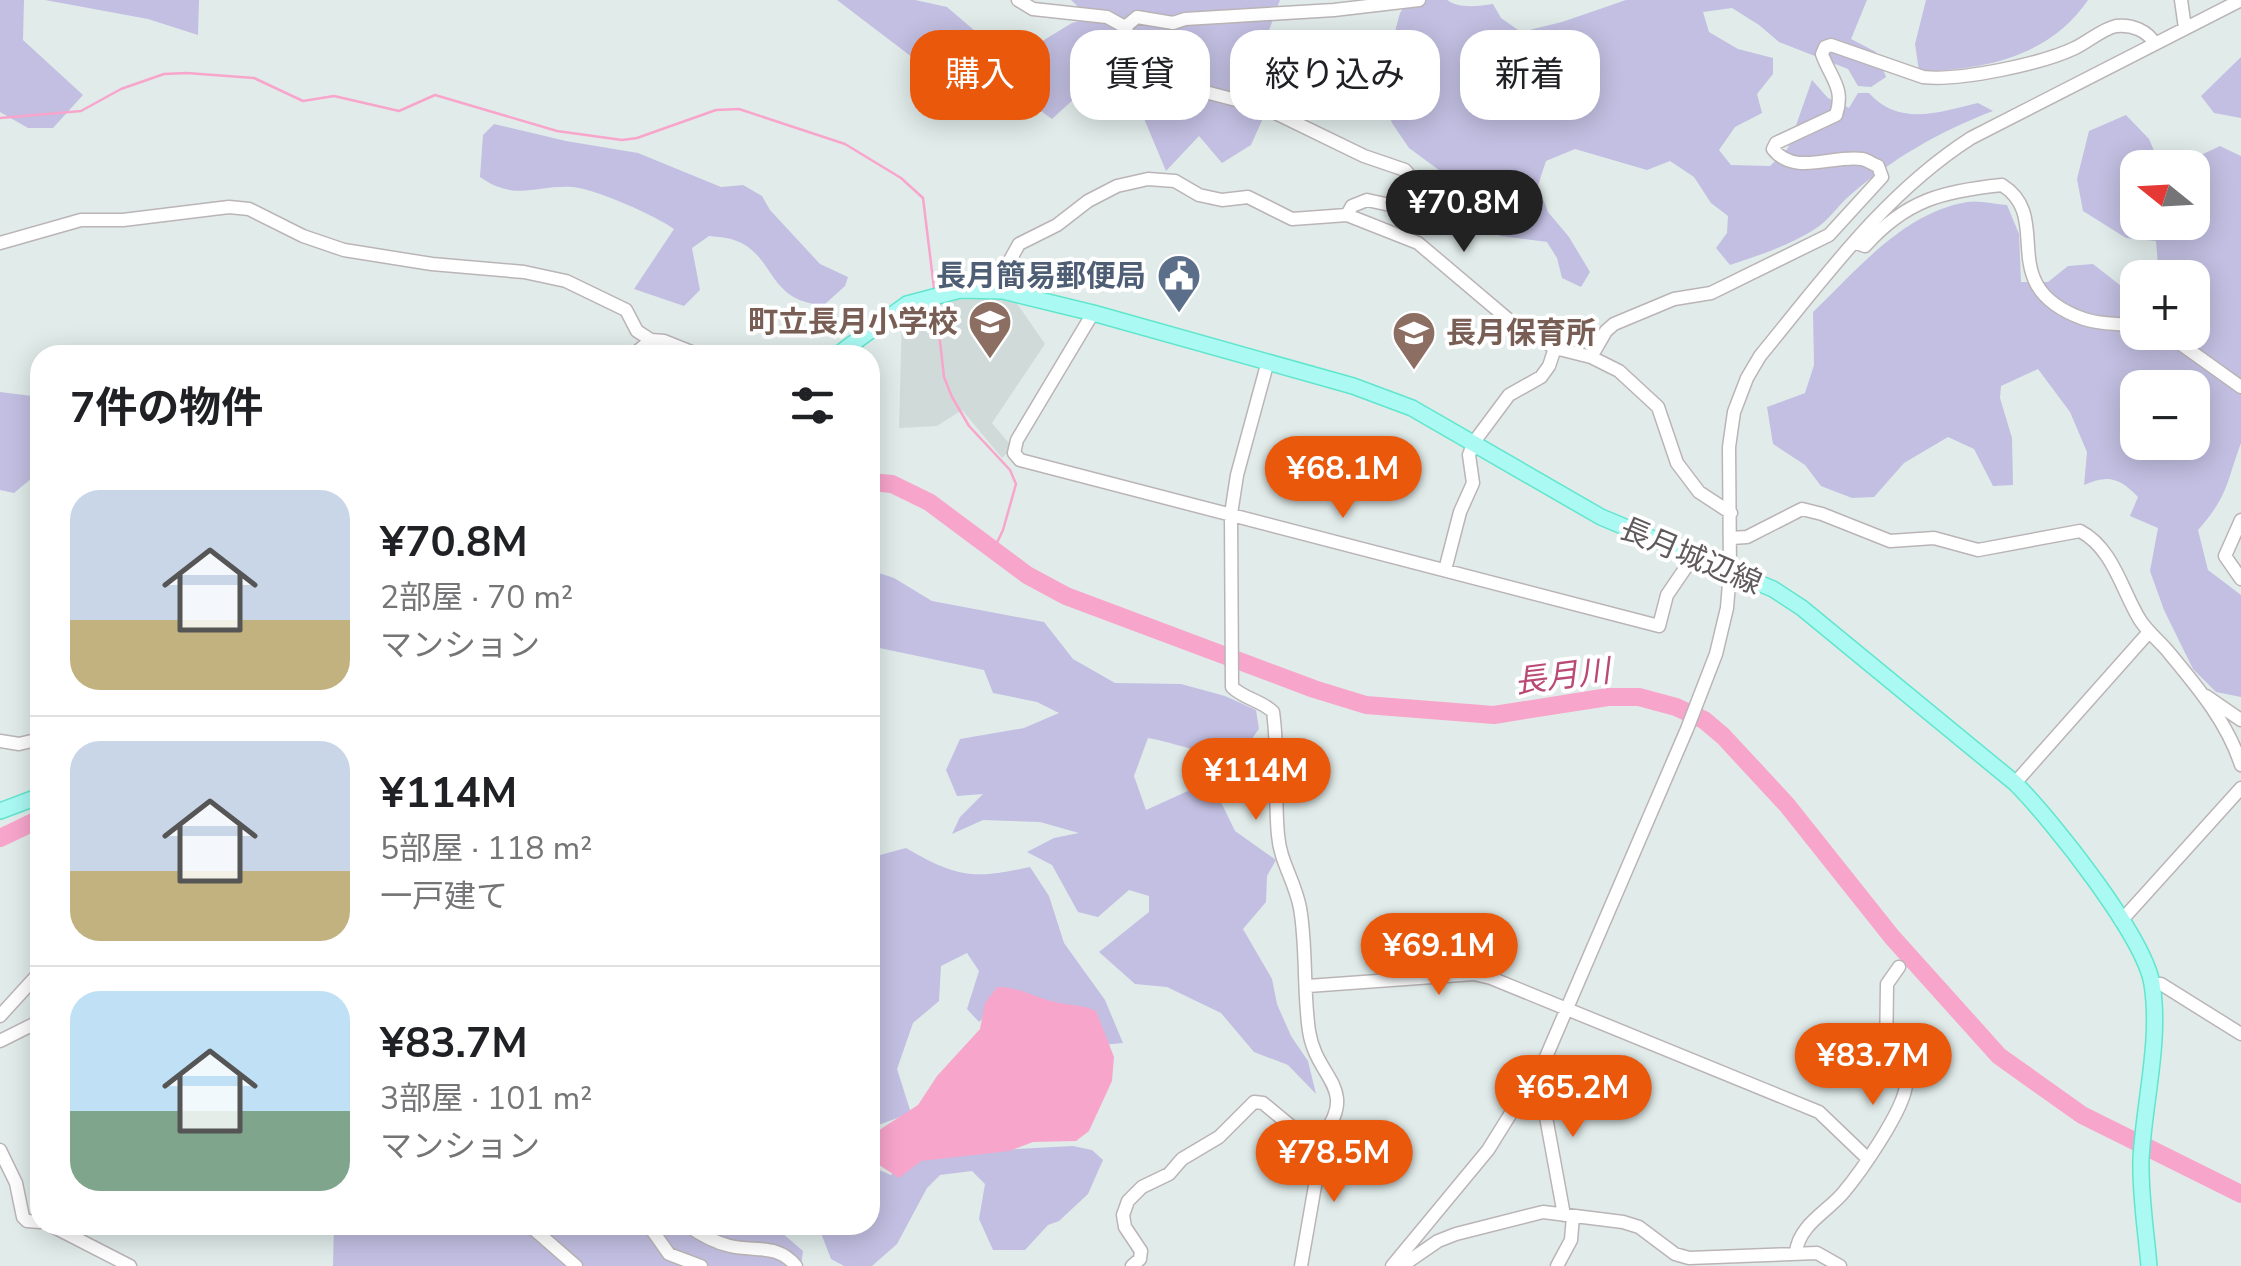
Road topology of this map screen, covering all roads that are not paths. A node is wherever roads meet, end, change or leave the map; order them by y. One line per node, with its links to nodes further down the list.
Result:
1 (1018, 0): 5 (street)
2 (1420, 0): 5 (street)
3 (2182, 0): 6 (street)
4 (2241, 0): 6 (street)
5 (1125, 27): 8 (street)
6 (2185, 28): 7 (street)
7 (2155, 44): 9 (street); 20 (street)
8 (1346, 215): 11 (street); 18 (street)
9 (1854, 242): 13 (street); 24 (street)
10 (0, 243): 14 (street)
11 (1003, 290): 12 (main road, 長月城辺線); 17 (main road, 長月城辺線)
12 (1093, 314): 21 (main road, 長月城辺線); 25 (street)
13 (2120, 325)
14 (650, 340): 15 (street); 16 (street)
15 (644, 345)
16 (674, 345)
17 (850, 345)
18 (1554, 348): 20 (street); 23 (street)
19 (2192, 350): 22 (street)
20 (1591, 357): 24 (street)
21 (1268, 362): 23 (main road, 長月城辺線); 25 (street)
22 (2241, 387)
23 (1474, 442): 28 (main road, 長月城辺線); 29 (street)
24 (1731, 513): 27 (street)
25 (1232, 514): 29 (street); 46 (street)
26 (2241, 520): 31 (street)
27 (1731, 538): 30 (street); 32 (street)
28 (1693, 557): 29 (street); 30 (main road, 長月城辺線)
29 (1445, 570)
30 (1730, 571): 38 (main road, 長月城辺線); 47 (street)
31 (2241, 579)
32 (2149, 632): 33 (street); 38 (street)
33 (2205, 695): 34 (street); 37 (street)
34 (2241, 720)
35 (0, 741): 36 (street)
36 (30, 741)
37 (2241, 765)
38 (2016, 784): 42 (main road, 長月城辺線)
39 (2241, 788): 42 (street)
40 (30, 800): 41 (main road)
41 (0, 811)
42 (2120, 921): 45 (main road, 長月城辺線)
43 (1899, 966): 55 (street)
44 (30, 983): 48 (street)
45 (2152, 984): 50 (street); 72 (main road, 長月城辺線)
46 (1308, 986): 47 (street); 53 (street)
47 (1570, 1009): 52 (street); 55 (street)
48 (0, 1016)
49 (30, 1026): 51 (street)
50 (2241, 1034)
51 (0, 1041)
52 (1521, 1100): 56 (street); 63 (street)
53 (1324, 1134): 68 (street); 69 (street)
54 (0, 1150): 57 (street)
55 (1868, 1159): 62 (street)
56 (1569, 1216): 62 (street); 63 (street); 70 (street)
57 (30, 1221)
58 (70, 1235): 64 (street)
59 (540, 1235): 65 (street)
60 (656, 1235): 66 (street)
61 (701, 1235): 67 (street)
62 (1796, 1252): 71 (street)
63 (1395, 1262)
64 (130, 1266)
65 (576, 1266)
66 (701, 1266)
67 (796, 1266)
68 (1132, 1266)
69 (1300, 1266)
70 (1557, 1266)
71 (1840, 1266)
72 (2149, 1266)

